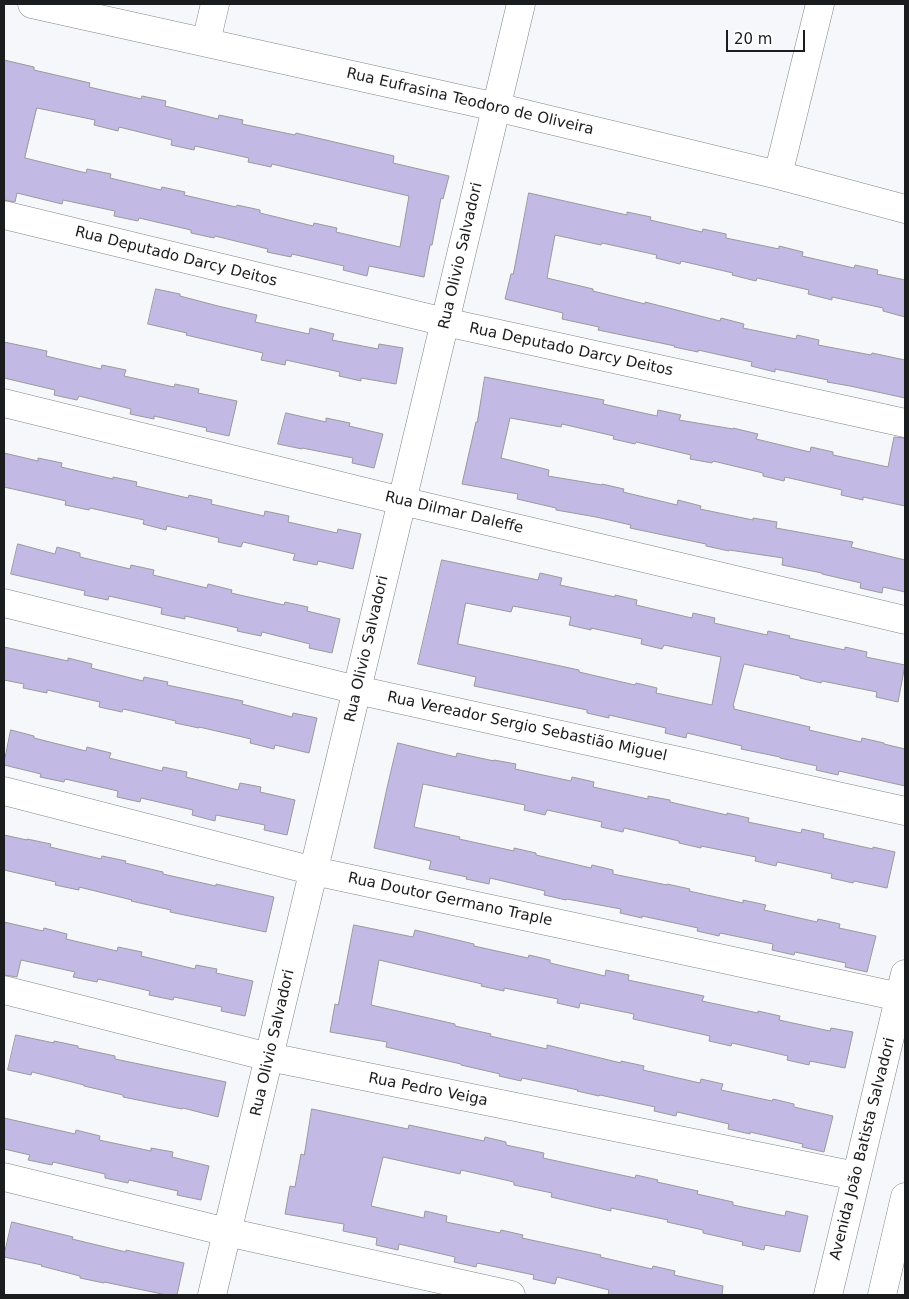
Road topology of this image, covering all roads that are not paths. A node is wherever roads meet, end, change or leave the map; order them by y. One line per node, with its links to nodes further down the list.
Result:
1 (32, 4): 5 (street, Rua Eufrasina Teodoro de Oliveira)
2 (216, 4): 5 (street)
3 (521, 4): 6 (street, Rua Olivio Salvadori)
4 (820, 4): 7 (street)
5 (206, 42): 6 (street, Rua Eufrasina Teodoro de Oliveira)
6 (496, 107): 7 (street, Rua Eufrasina Teodoro de Oliveira); 10 (street, Rua Olivio Salvadori)
7 (778, 175): 8 (street, Rua Eufrasina Teodoro de Oliveira)
8 (905, 209)
9 (4, 215): 10 (street, Rua Deputado Darcy Deitos)
10 (445, 322): 12 (street, Rua Deputado Darcy Deitos); 13 (street, Rua Olivio Salvadori)
11 (4, 404): 13 (street, Rua Dilmar Daleffe)
12 (905, 423)
13 (402, 501): 15 (street, Rua Dilmar Daleffe); 16 (street, Rua Olivio Salvadori)
14 (4, 603): 16 (street, Rua Vereador Sergio Sebastião Miguel)
15 (905, 620)
16 (357, 690): 18 (street, Rua Vereador Sergio Sebastião Miguel); 19 (street, Rua Olivio Salvadori)
17 (4, 791): 19 (street, Rua Doutor Germano Traple)
18 (905, 810)
19 (314, 871): 20 (street, Rua Doutor Germano Traple); 22 (street, Rua Olivio Salvadori)
20 (903, 985): 23 (street, Avenida João Batista Salvadori)
21 (4, 990): 22 (street, Rua Pedro Veiga)
22 (269, 1057): 23 (street, Rua Pedro Veiga); 26 (street, Rua Olivio Salvadori)
23 (856, 1176): 29 (street, Avenida João Batista Salvadori)
24 (4, 1177): 26 (street)
25 (905, 1197): 30 (street)
26 (228, 1232): 27 (street, Rua Olivio Salvadori); 28 (street)
27 (212, 1295)
28 (511, 1295)
29 (828, 1295)
30 (882, 1295)

